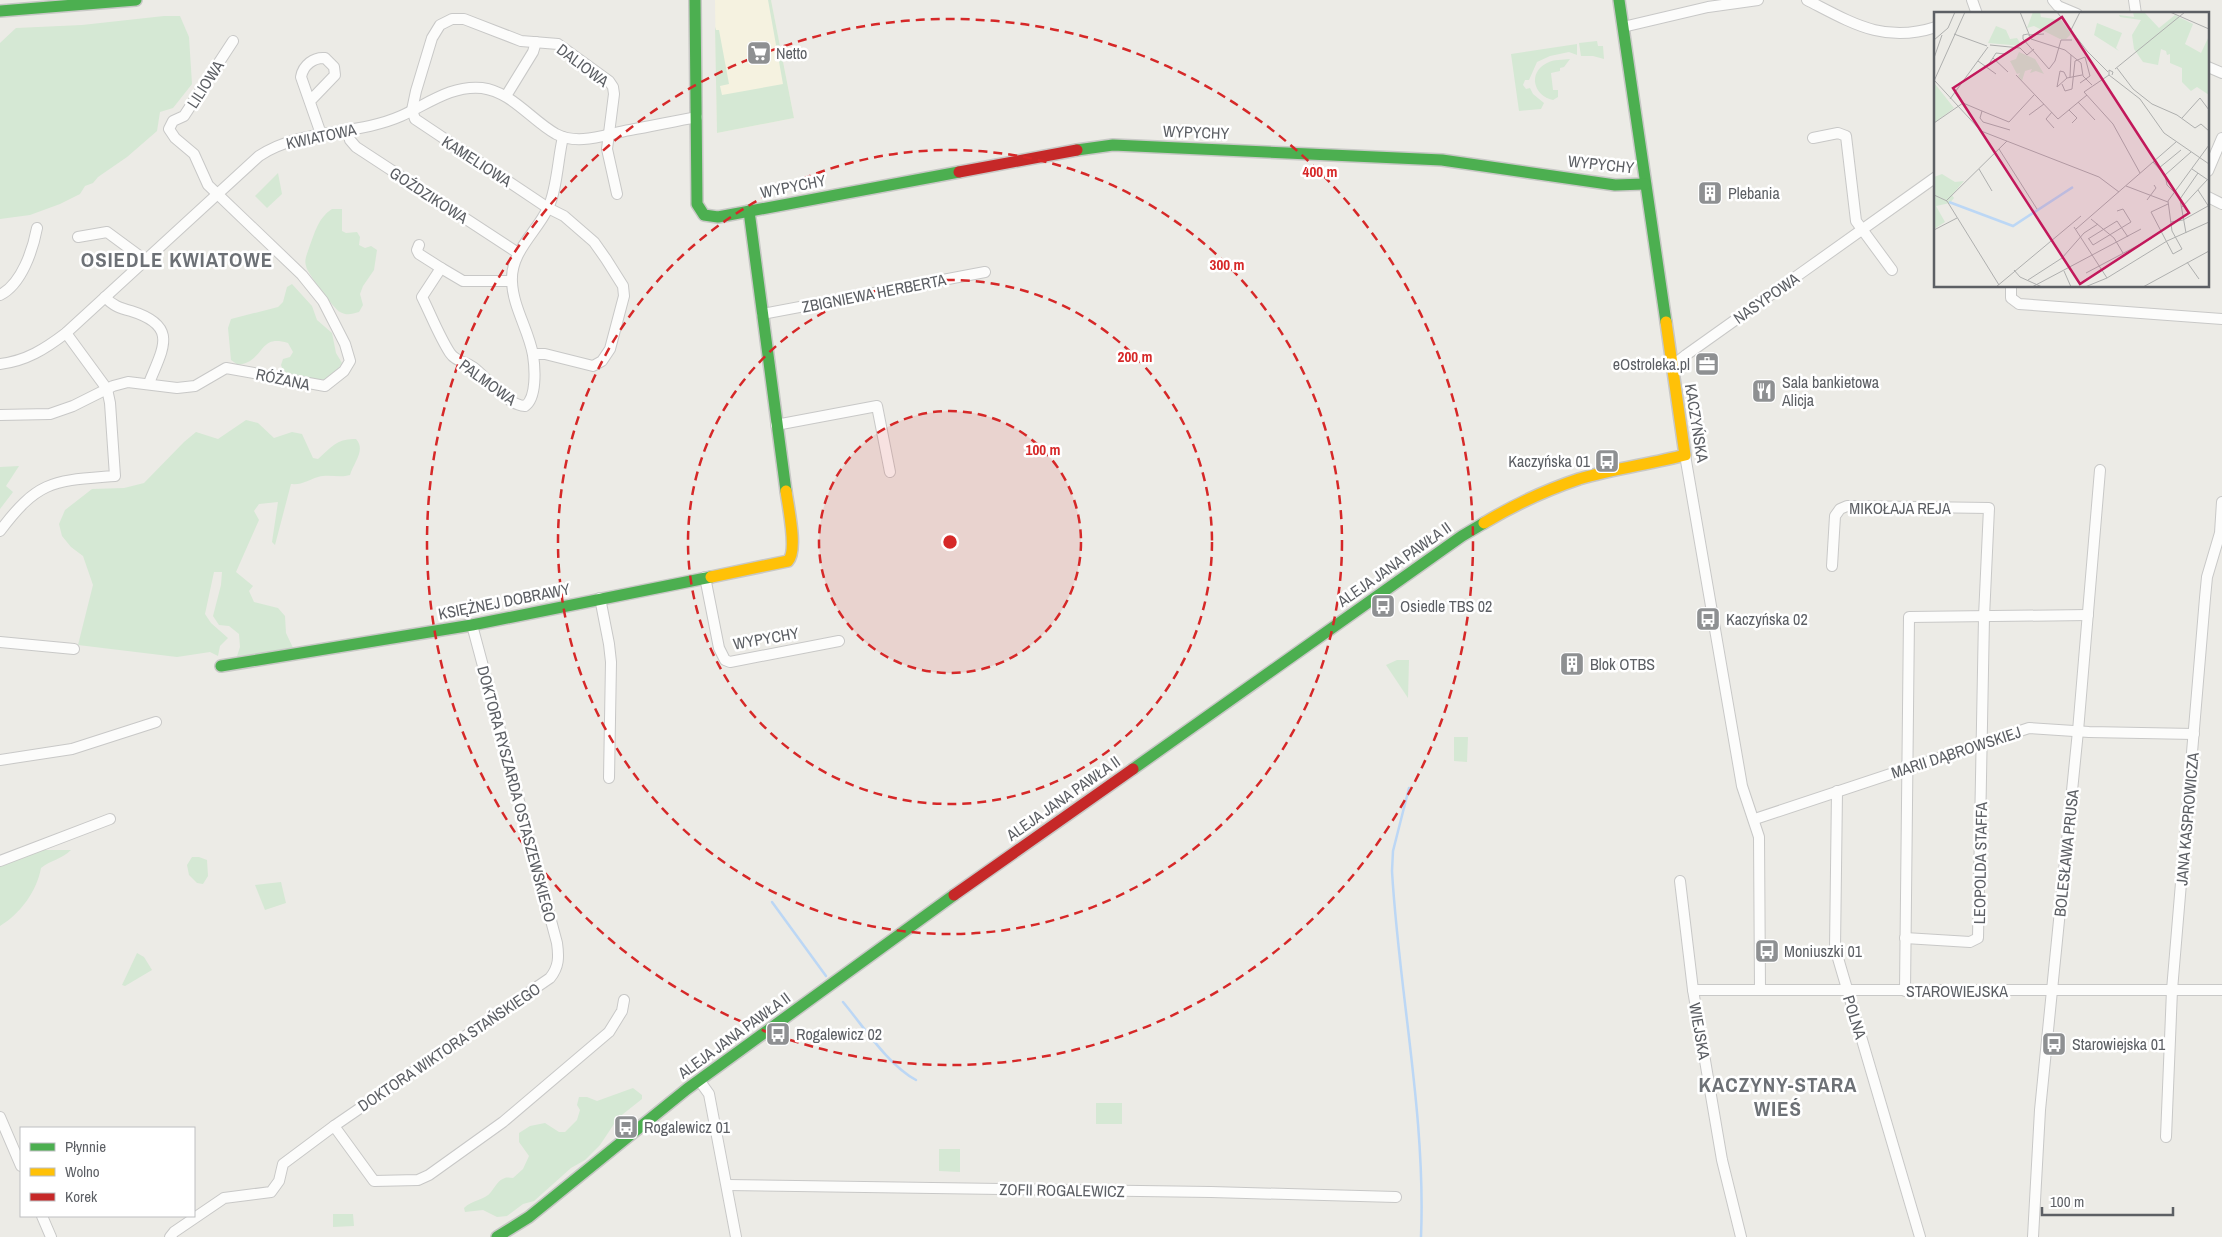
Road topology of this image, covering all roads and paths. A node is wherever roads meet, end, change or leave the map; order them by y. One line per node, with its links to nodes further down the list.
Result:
1 (136, 0): 8 (street)
2 (695, 0): 19 (street)
3 (1619, 0): 10 (street, KACZYŃSKA)
4 (1758, 0): 7 (street)
5 (1807, 0): 11 (street)
6 (2053, 0): 9 (street)
7 (1708, 4): 10 (street)
8 (0, 11)
9 (2072, 12)
10 (1623, 27): 28 (street, KACZYŃSKA)
11 (1934, 27)
12 (233, 40): 29 (street, LILIOWA)
13 (536, 42): 16 (street, DALIOWA); 18 (street, DALIOWA); 22 (street, DALIOWA)
14 (2210, 68): 15 (street)
15 (2222, 73)
16 (506, 96): 18 (street, KWIATOWA); 23 (street, KWIATOWA)
17 (310, 101): 21 (street)
18 (412, 110): 20 (street, KWIATOWA); 33 (street, KAMELIOWA)
19 (697, 117): 22 (street, KWIATOWA); 34 (street, WYPYCHY)
20 (347, 130): 21 (street, KWIATOWA); 39 (street, GOŹDZIKOWA)
21 (322, 134): 29 (street, KWIATOWA)
22 (608, 136): 23 (street, KWIATOWA); 30 (street, DALIOWA)
23 (563, 137): 33 (street)
24 (1812, 138): 36 (street)
25 (2222, 138): 26 (street)
26 (2210, 166)
27 (1934, 178): 36 (street, NASYPOWA)
28 (1645, 184): 34 (street, WYPYCHY); 53 (street, KACZYŃSKA)
29 (217, 194): 40 (street, KWIATOWA); 54 (street, RÓŻANA)
30 (617, 194)
31 (2210, 198): 32 (street)
32 (2222, 204)
33 (548, 208): 39 (street); 51 (street)
34 (749, 210): 48 (street, WYPYCHY)
35 (37, 228): 46 (street)
36 (1862, 230): 42 (street); 53 (street, NASYPOWA)
37 (78, 237): 40 (street)
38 (419, 245): 41 (street)
39 (518, 253): 44 (street)
40 (146, 260): 47 (street, KWIATOWA)
41 (441, 268): 44 (street); 51 (street, PALMOWA)
42 (1892, 270)
43 (985, 272): 48 (street, ZBIGNIEWA HERBERTA)
44 (511, 281): 51 (street)
45 (2011, 288): 49 (street)
46 (0, 294)
47 (105, 297): 50 (street, KWIATOWA); 54 (street)
48 (762, 314): 57 (street, WYPYCHY)
49 (2222, 319)
50 (66, 333): 52 (street, KWIATOWA); 55 (street)
51 (533, 354)
52 (0, 364)
53 (1671, 367): 58 (street, KACZYŃSKA)
54 (149, 383): 55 (street, RÓŻANA)
55 (107, 389): 56 (street, RÓŻANA); 62 (street)
56 (0, 415)
57 (776, 425): 60 (street); 63 (street, WYPYCHY)
58 (1685, 455): 83 (street, KACZYŃSKA); 96 (street, ALEJA JANA PAWŁA II)
59 (2100, 470): 67 (street, BOLESŁAWA PRUSA)
60 (890, 472)
61 (2222, 502): 76 (street, JANA KASPROWICZA)
62 (0, 531)
63 (791, 558): 65 (street, KSIĘŻNEJ DOBRAWY)
64 (1832, 566): 68 (street, MIKOŁAJA REJA)
65 (704, 577): 66 (street, KSIĘŻNEJ DOBRAWY); 70 (street, WYPYCHY)
66 (600, 598): 69 (street, KSIĘŻNEJ DOBRAWY); 80 (street)
67 (2088, 616): 68 (street); 75 (street, BOLESŁAWA PRUSA)
68 (1984, 617): 77 (street); 79 (street)
69 (472, 625): 73 (street, KSIĘŻNEJ DOBRAWY); 87 (street, DOKTORA RYSZARDA OSTASZEWSKIEGO)
70 (838, 641)
71 (0, 642): 72 (street)
72 (74, 649)
73 (221, 666)
74 (156, 722): 78 (street)
75 (2078, 730): 76 (street, MARII DĄBROWSKIEJ); 77 (street, MARII DĄBROWSKIEJ); 94 (street, BOLESŁAWA PRUSA)
76 (2194, 734): 91 (street, JANA KASPROWICZA)
77 (1982, 743): 79 (street, MARII DĄBROWSKIEJ); 86 (street, LEOPOLDA STAFFA)
78 (0, 760)
79 (1907, 768): 81 (street, MARII DĄBROWSKIEJ); 86 (street)
80 (609, 778)
81 (1837, 791): 83 (street, MARII DĄBROWSKIEJ); 90 (street, POLNA)
82 (110, 819): 84 (street)
83 (1755, 819): 89 (street, KACZYŃSKA)
84 (1, 857)
85 (1680, 881): 88 (street, WIEJSKA)
86 (1905, 938): 93 (street)
87 (558, 963): 98 (street, DOKTORA WIKTORA STAŃSKIEGO)
88 (1692, 990): 89 (street, STAROWIEJSKA); 108 (street, WIEJSKA)
89 (1760, 990): 90 (street, STAROWIEJSKA)
90 (1847, 990): 93 (street, STAROWIEJSKA); 109 (street, POLNA)
91 (2172, 990): 92 (street, STAROWIEJSKA); 94 (street, STAROWIEJSKA); 99 (street, JANA KASPROWICZA)
92 (2222, 990)
93 (1905, 991): 94 (street, STAROWIEJSKA)
94 (2052, 991): 110 (street, BOLESŁAWA PRUSA)
95 (624, 1000): 98 (street)
96 (699, 1080): 101 (street); 106 (street, ALEJA JANA PAWŁA II)
97 (0, 1117): 100 (street)
98 (334, 1126): 105 (street, DOKTORA WIKTORA STAŃSKIEGO)
99 (2166, 1137)
100 (20, 1164)
101 (727, 1185): 102 (street, ZOFII ROGALEWICZ); 107 (street)
102 (1396, 1198)
103 (42, 1217): 104 (street)
104 (51, 1237)
105 (170, 1237)
106 (497, 1237)
107 (736, 1237)
108 (1741, 1237)
109 (1920, 1237)
110 (2033, 1237)

